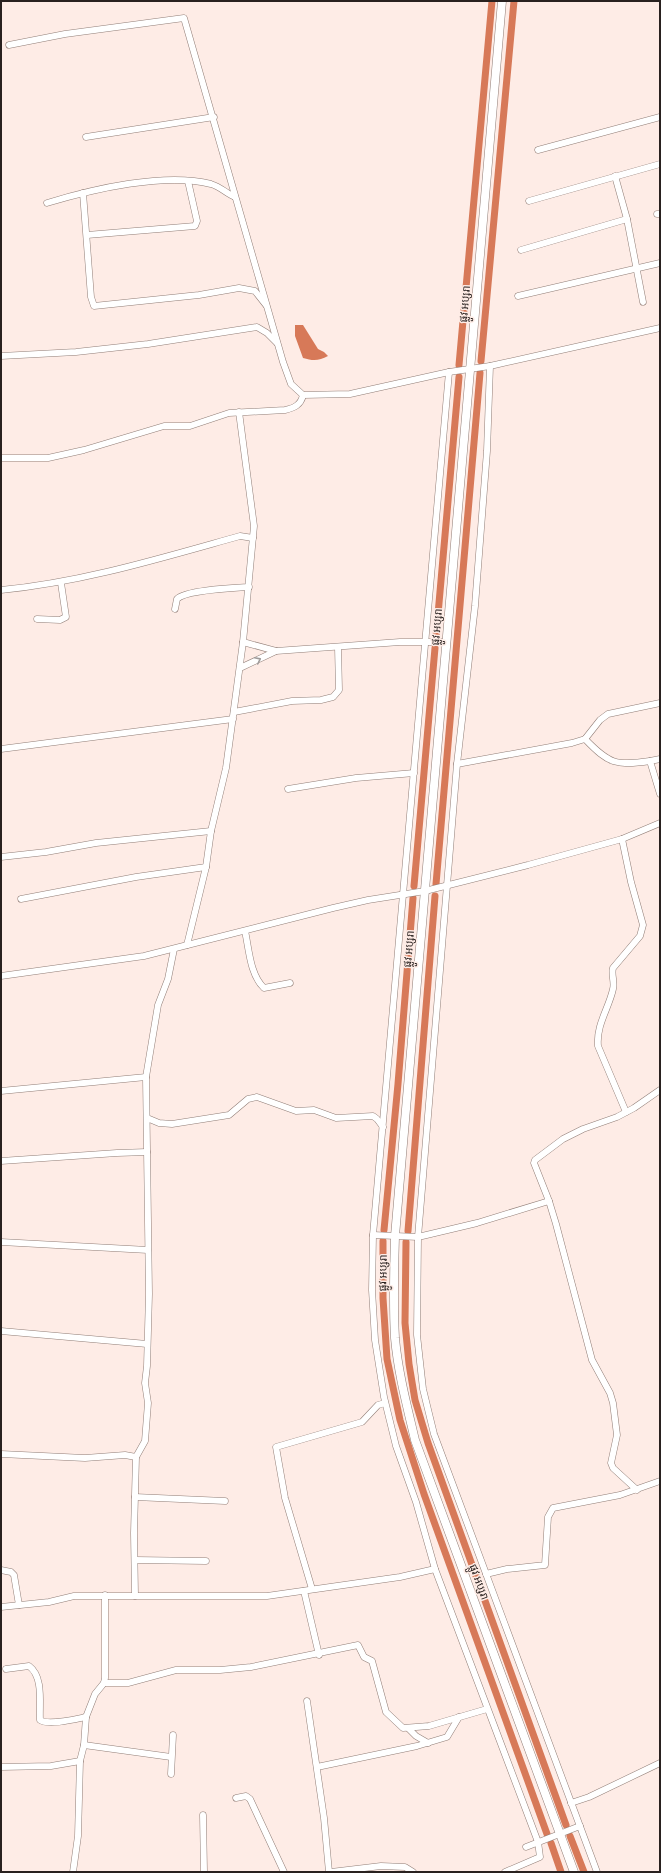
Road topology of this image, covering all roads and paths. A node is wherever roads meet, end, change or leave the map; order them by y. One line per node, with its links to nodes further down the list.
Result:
1 (502, 1): 26 (street, ផ្លូវ អប្សរា)
2 (9, 45): 3 (street)
3 (214, 117): 5 (street); 11 (street)
4 (660, 117): 6 (street)
5 (86, 137)
6 (538, 150)
7 (660, 164): 8 (street)
8 (616, 176): 12 (street); 14 (street)
9 (188, 181): 10 (street); 11 (street); 15 (street)
10 (83, 193): 13 (street); 15 (street)
11 (236, 197): 21 (street)
12 (529, 201)
13 (47, 203)
14 (627, 219): 16 (street); 18 (street)
15 (87, 235): 21 (street)
16 (521, 250)
17 (660, 263): 18 (street)
18 (637, 268): 19 (street); 20 (street)
19 (518, 296)
20 (643, 302)
21 (268, 308): 23 (street)
22 (660, 328): 25 (street)
23 (278, 345): 24 (street); 28 (street)
24 (1, 356)
25 (490, 366): 26 (street); 50 (street)
26 (471, 369): 27 (street); 38 (street, ផ្លូវ អប្សរា)
27 (449, 372): 28 (street); 39 (street)
28 (303, 395): 29 (street)
29 (239, 412): 30 (street); 31 (street)
30 (1, 458)
31 (253, 538): 32 (street); 33 (street)
32 (61, 583): 34 (street); 36 (street)
33 (249, 587): 35 (street); 37 (street)
34 (1, 590)
35 (175, 608)
36 (37, 619)
37 (244, 642): 41 (street); 42 (street)
38 (447, 642): 39 (street); 60 (street, ផ្លូវ អប្សរា)
39 (425, 643): 40 (street); 51 (street)
40 (338, 647): 41 (street); 44 (street)
41 (276, 651): 42 (street, one-way to 41)
42 (240, 668): 44 (street)
43 (660, 703): 46 (street)
44 (234, 712): 45 (street)
45 (233, 719): 47 (street); 55 (street)
46 (585, 739): 49 (street); 50 (street)
47 (1, 749)
48 (660, 759): 49 (street)
49 (650, 761): 53 (street)
50 (456, 764): 59 (street)
51 (414, 773): 52 (street); 61 (street)
52 (288, 789)
53 (660, 794)
54 (660, 823): 56 (street)
55 (211, 830): 57 (street); 58 (street)
56 (622, 839): 59 (street); 71 (street)
57 (1, 857)
58 (206, 867): 62 (street); 64 (street)
59 (447, 884): 60 (street); 79 (street)
60 (425, 891): 61 (street); 78 (street, ផ្លូវ អប្សរា)
61 (403, 893): 63 (street); 73 (street)
62 (21, 899)
63 (245, 931): 64 (street); 67 (street)
64 (187, 945): 65 (street)
65 (174, 949): 66 (street); 68 (street)
66 (1, 976)
67 (290, 982)
68 (146, 1077): 70 (street); 72 (street)
69 (660, 1090): 71 (street)
70 (1, 1092)
71 (626, 1112): 76 (street)
72 (147, 1118): 73 (street); 74 (street)
73 (383, 1127): 77 (street)
74 (146, 1152): 75 (street); 81 (street)
75 (1, 1162)
76 (549, 1201): 79 (street); 88 (street)
77 (373, 1235): 78 (street); 84 (street)
78 (395, 1236): 79 (street); 123 (street, ផ្លូវ អប្សរា)
79 (418, 1237): 95 (street)
80 (1, 1242): 81 (street)
81 (148, 1250): 83 (street)
82 (1, 1331): 83 (street)
83 (147, 1344): 86 (street)
84 (385, 1403): 93 (street); 96 (street)
85 (1, 1454): 86 (street)
86 (136, 1457): 89 (street)
87 (660, 1481): 88 (street)
88 (637, 1490): 95 (street)
89 (136, 1497): 90 (street); 91 (street)
90 (225, 1501)
91 (135, 1560): 92 (street); 99 (street)
92 (206, 1561)
93 (435, 1569): 96 (street); 106 (street)
94 (1, 1570): 100 (street)
95 (486, 1574): 120 (street)
96 (312, 1590): 97 (street)
97 (304, 1591): 99 (street); 102 (street)
98 (105, 1595): 99 (street); 100 (street); 104 (street)
99 (135, 1596)
100 (19, 1605): 101 (street)
101 (1, 1607)
102 (319, 1655): 104 (street); 109 (street)
103 (6, 1669): 107 (street)
104 (104, 1683): 107 (street)
105 (307, 1701): 117 (street)
106 (487, 1709): 108 (street); 124 (street)
107 (86, 1717): 112 (street)
108 (459, 1717): 109 (street); 111 (street)
109 (409, 1729): 111 (street)
110 (173, 1735): 113 (street)
111 (428, 1743): 117 (street)
112 (84, 1745): 113 (street); 114 (street)
113 (171, 1757): 118 (street)
114 (80, 1760): 116 (street); 126 (street)
115 (660, 1763): 120 (street)
116 (1, 1767)
117 (317, 1767): 129 (street)
118 (171, 1774)
119 (236, 1798): 128 (street)
120 (571, 1803): 122 (street)
121 (203, 1815): 127 (street)
122 (580, 1826): 123 (street); 133 (street)
123 (560, 1834): 124 (street); 132 (street, ផ្លូវ អប្សរា)
124 (538, 1842): 125 (street); 131 (street)
125 (526, 1847)
126 (72, 1872)
127 (204, 1872)
128 (284, 1872)
129 (330, 1872): 130 (street)
130 (413, 1872)
131 (505, 1872)
132 (574, 1872)
133 (597, 1872)

